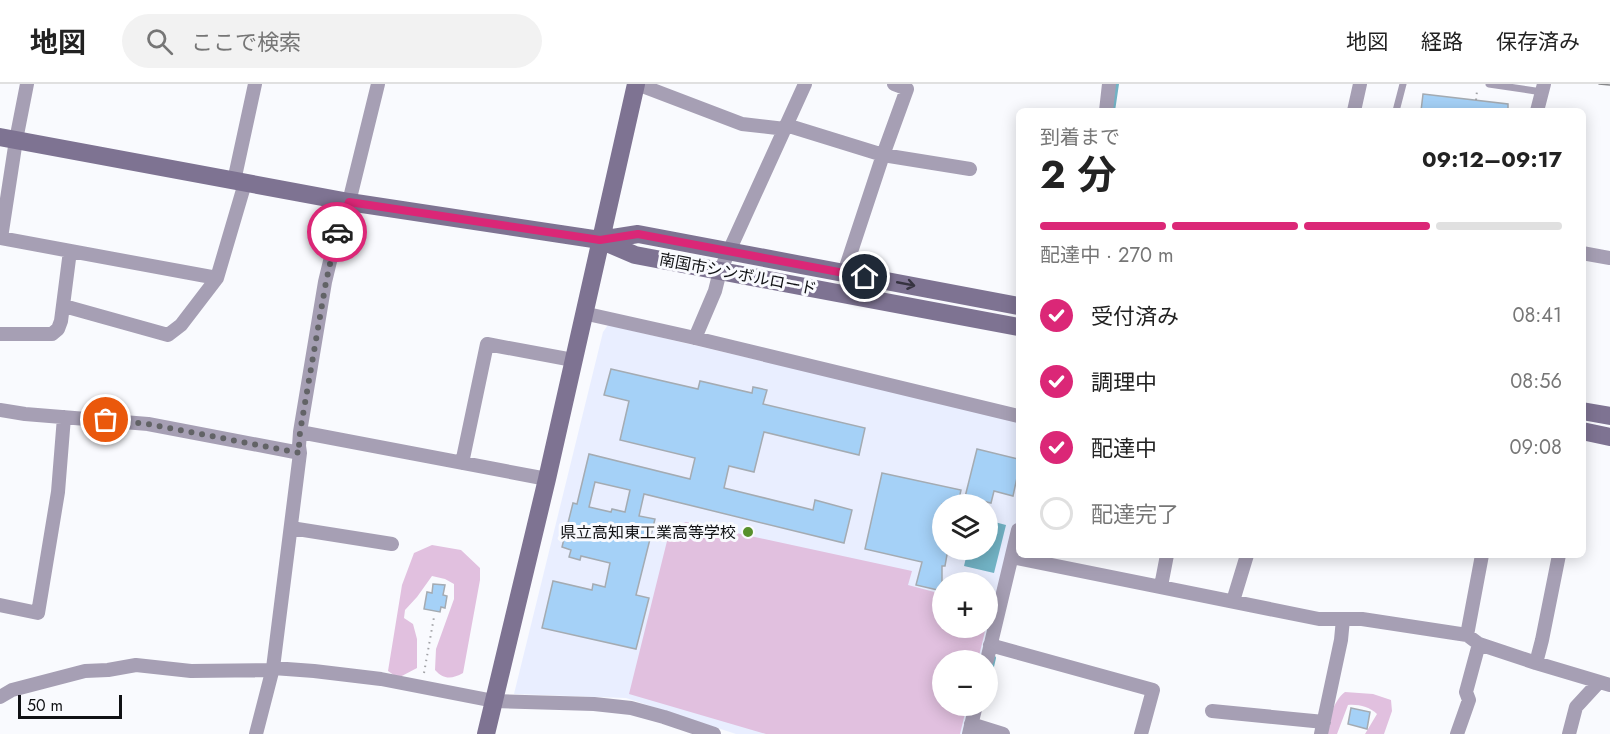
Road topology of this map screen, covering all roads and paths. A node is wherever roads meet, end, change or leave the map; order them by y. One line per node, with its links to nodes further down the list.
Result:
1 (27, 84): 19 (street)
2 (255, 84): 22 (street)
3 (378, 84): 23 (street)
4 (636, 84): 18 (street); 25 (street)
5 (805, 84): 18 (street)
6 (894, 84): 20 (street)
7 (1109, 84): 14 (street)
8 (1360, 84): 15 (street)
9 (1403, 84): 16 (lane)
10 (1489, 84): 11 (lane)
11 (1543, 88): 17 (street)
12 (1477, 91): 13 (path)
13 (1476, 100)
14 (1106, 108)
15 (1355, 108)
16 (1397, 108)
17 (1538, 108)
18 (785, 127): 20 (street); 27 (street)
19 (8, 139): 22 (street); 24 (street)
20 (883, 155): 21 (street); 31 (street)
21 (970, 169)
22 (239, 182): 23 (street); 32 (street)
23 (349, 202): 25 (street); 45 (street)
24 (1, 238): 26 (street)
25 (600, 240): 27 (street, 南国市シンボルロード); 30 (street, 南国市シンボルロード); 35 (street)
26 (70, 250): 32 (street); 33 (street)
27 (729, 251): 30 (street); 31 (street, 南国市シンボルロード)
28 (1586, 254): 29 (street)
29 (1610, 258)
30 (720, 271): 36 (street, 南国市シンボルロード); 38 (street)
31 (844, 273): 34 (street, 南国市シンボルロード, one-way to 34)
32 (217, 278): 33 (street)
33 (64, 306): 37 (street)
34 (1016, 306)
35 (584, 313): 38 (street); 39 (street)
36 (1016, 327)
37 (0, 334)
38 (695, 338): 42 (street)
39 (573, 360): 49 (street); 50 (street)
40 (0, 410): 43 (street)
41 (1586, 412): 44 (street)
42 (1016, 416)
43 (64, 417): 48 (street); 63 (street)
44 (1610, 417)
45 (300, 432): 48 (street); 49 (street)
46 (1586, 435): 47 (street)
47 (1610, 436)
48 (300, 453): 51 (street)
49 (462, 463): 50 (street)
50 (547, 479): 75 (street)
51 (291, 528): 53 (street); 71 (street)
52 (1016, 539): 54 (street)
53 (392, 544)
54 (1012, 557): 55 (street); 68 (street)
55 (1016, 558)
56 (1017, 558): 61 (street)
57 (1166, 558): 61 (street)
58 (1246, 558): 62 (street)
59 (1481, 558): 66 (street)
60 (1558, 558): 70 (street)
61 (1161, 586): 62 (street)
62 (1233, 601): 65 (street)
63 (0, 605)
64 (434, 617): 73 (path)
65 (1343, 620): 66 (street); 77 (street)
66 (1467, 635): 67 (street)
67 (1479, 644): 70 (street); 84 (street)
68 (990, 645): 69 (street); 83 (street)
69 (989, 650)
70 (1536, 663): 72 (street)
71 (272, 669): 73 (street); 74 (street); 79 (street)
72 (1605, 683): 85 (street)
73 (422, 687): 75 (street)
74 (0, 697)
75 (494, 701): 80 (street); 81 (street)
76 (1212, 711): 77 (street)
77 (1323, 728)
78 (970, 729): 82 (street)
79 (256, 734)
80 (486, 734)
81 (714, 734)
82 (1004, 734)
83 (1141, 734)
84 (1457, 734)
85 (1569, 734)

